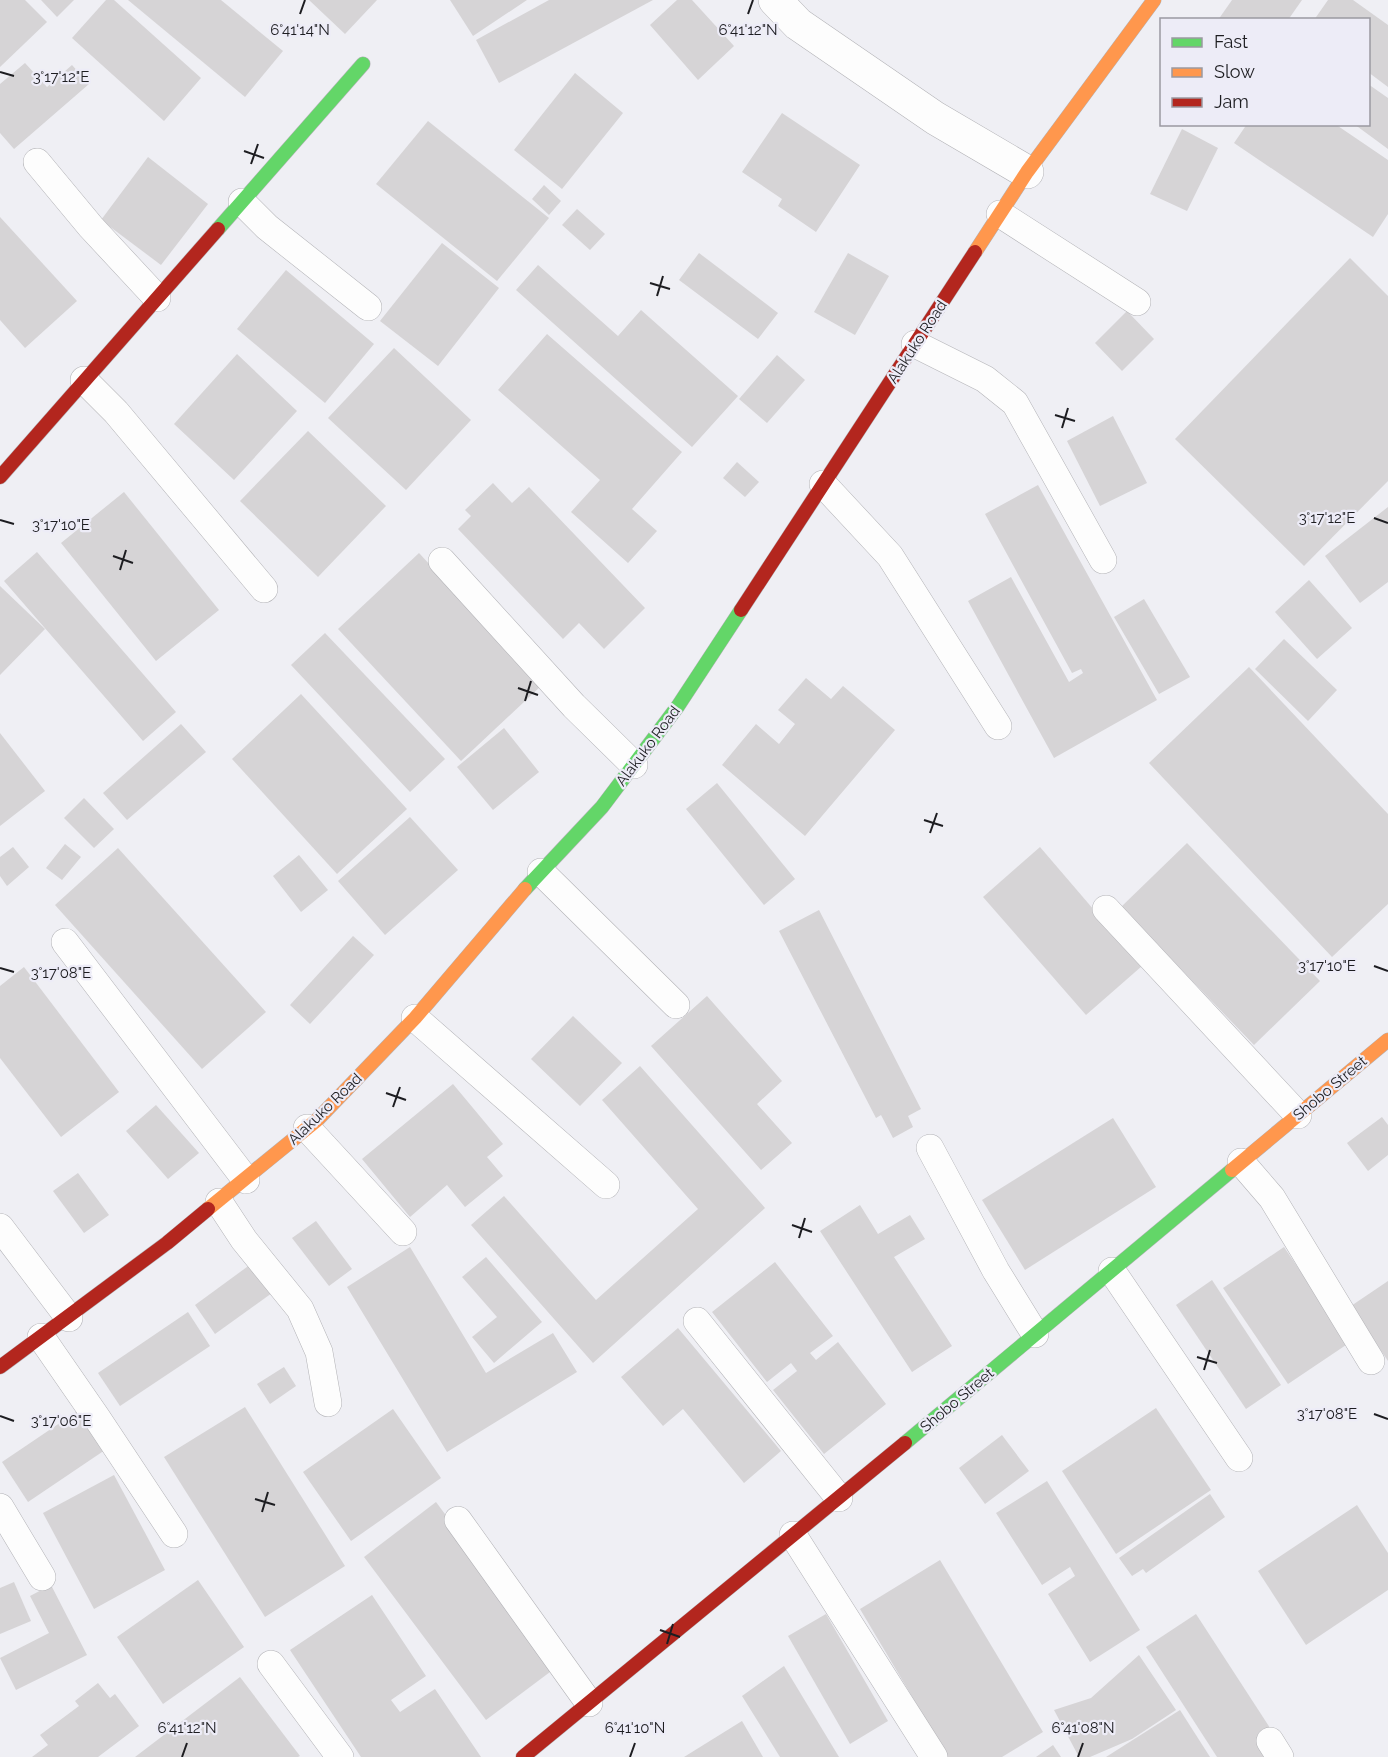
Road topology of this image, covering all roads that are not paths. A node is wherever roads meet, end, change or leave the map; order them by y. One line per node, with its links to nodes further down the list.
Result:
1 (775, 0): 5 (street)
2 (1154, 0): 5 (main road, Alakuko Road)
3 (363, 64): 6 (main road)
4 (37, 162): 8 (lane)
5 (1027, 172): 7 (main road, Alakuko Road)
6 (242, 202): 8 (main road); 10 (lane)
7 (1000, 214): 9 (lane); 11 (main road, Alakuko Road)
8 (157, 298): 12 (main road)
9 (1137, 302)
10 (368, 307)
11 (915, 344): 14 (main road, Alakuko Road); 15 (lane)
12 (84, 380): 13 (main road); 17 (lane)
13 (0, 477)
14 (824, 484): 18 (lane); 19 (main road, Alakuko Road)
15 (1103, 560)
16 (442, 561): 19 (lane)
17 (264, 589)
18 (998, 726)
19 (634, 765): 20 (main road, Alakuko Road)
20 (541, 872): 23 (lane); 24 (main road, Alakuko Road)
21 (1106, 909): 26 (lane)
22 (65, 942): 30 (lane)
23 (676, 1005)
24 (415, 1018): 27 (main road, Alakuko Road); 31 (lane)
25 (1388, 1040): 26 (main road, Shobo Street)
26 (1298, 1115): 29 (main road, Shobo Street)
27 (307, 1128): 30 (main road, Alakuko Road); 34 (lane)
28 (930, 1148): 38 (lane)
29 (1241, 1162): 35 (main road, Shobo Street); 40 (lane)
30 (246, 1180): 32 (main road, Alakuko Road)
31 (606, 1185)
32 (219, 1202): 36 (main road, Alakuko Road); 42 (lane)
33 (0, 1227): 36 (lane)
34 (403, 1232)
35 (1112, 1271): 38 (main road, Shobo Street); 43 (lane)
36 (69, 1318): 39 (main road, Alakuko Road)
37 (697, 1321): 44 (lane)
38 (1035, 1334): 44 (main road, Shobo Street)
39 (41, 1337): 41 (main road, Alakuko Road); 47 (lane)
40 (1371, 1361)
41 (0, 1367)
42 (328, 1403)
43 (1239, 1458)
44 (838, 1498): 48 (main road, Shobo Street)
45 (0, 1507): 49 (lane)
46 (458, 1520): 51 (lane)
47 (174, 1534)
48 (794, 1535): 51 (main road, Shobo Street); 54 (lane)
49 (42, 1577)
50 (271, 1664): 52 (lane)
51 (589, 1703): 53 (main road, Shobo Street)
52 (340, 1757)
53 (523, 1757)
54 (934, 1757)

